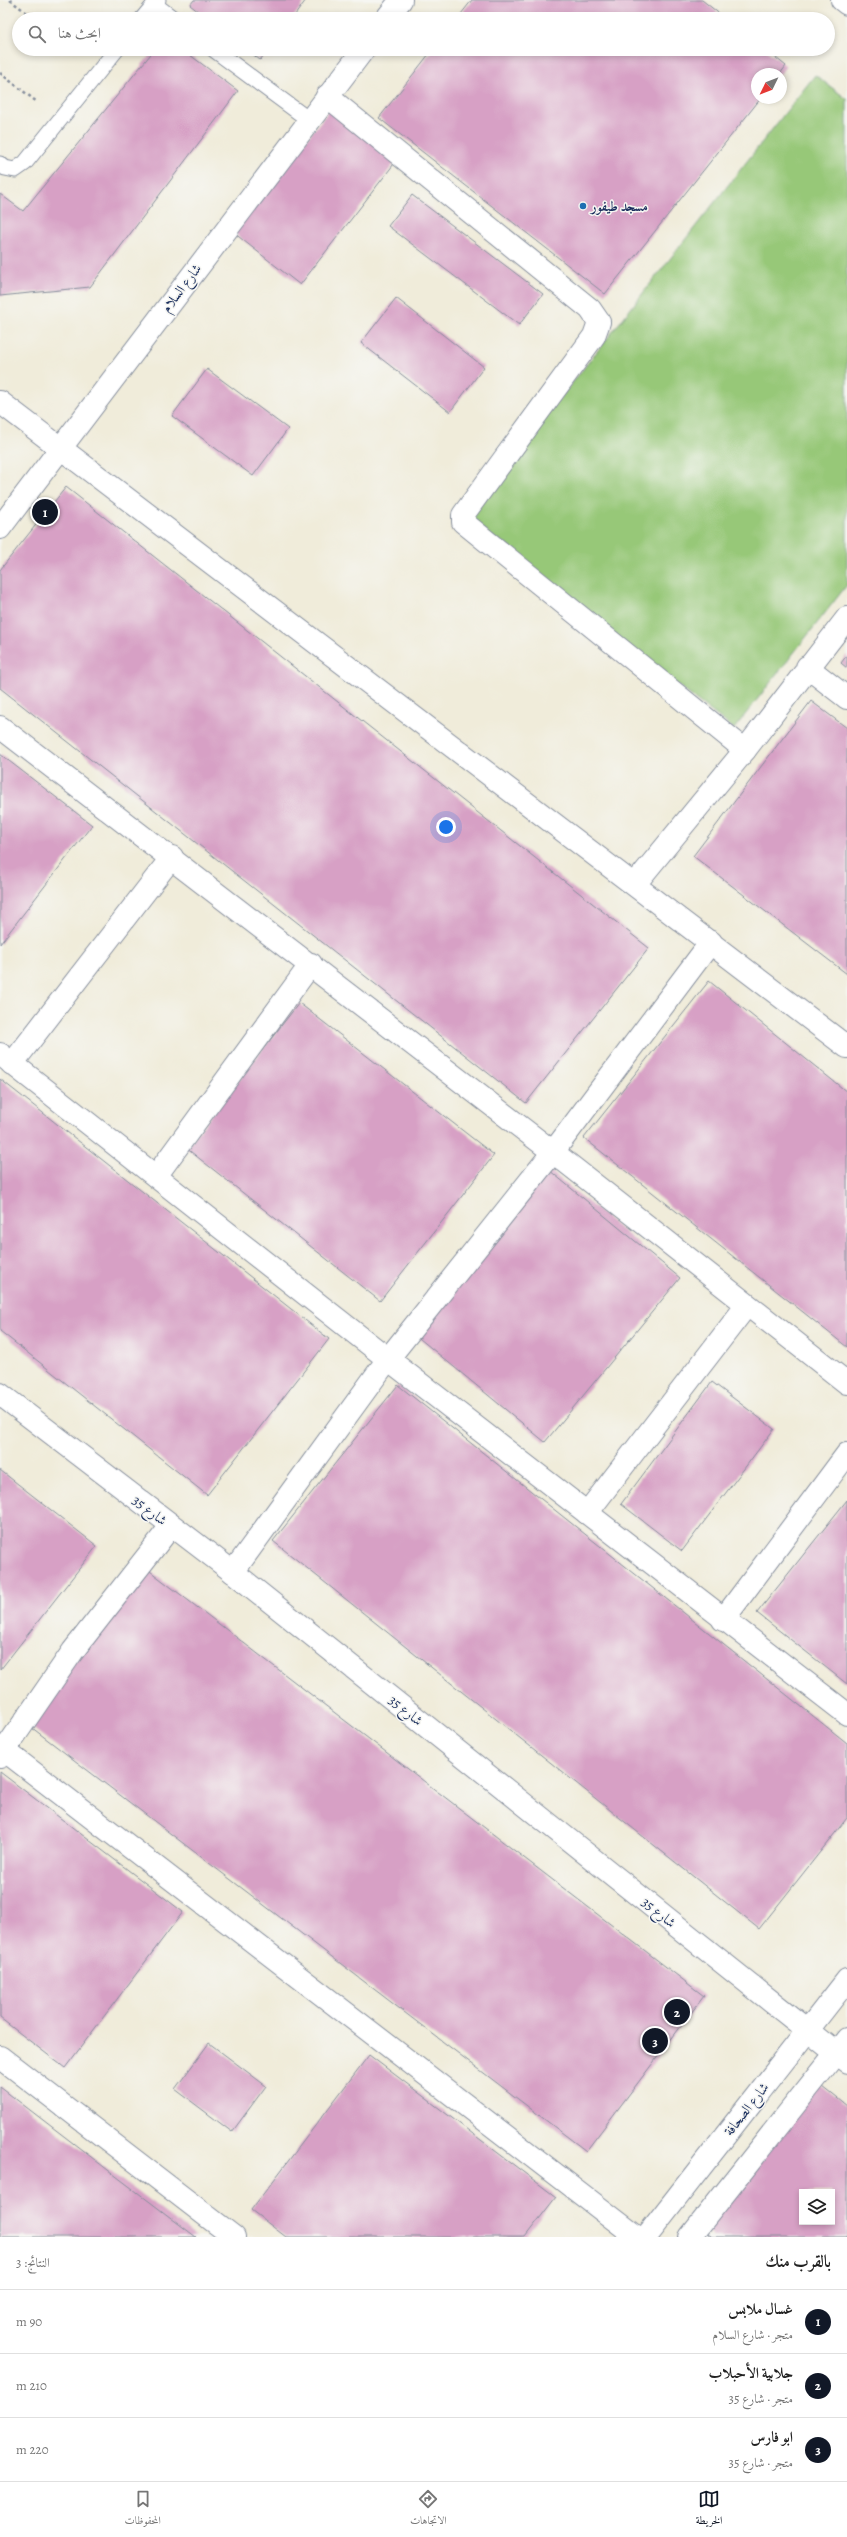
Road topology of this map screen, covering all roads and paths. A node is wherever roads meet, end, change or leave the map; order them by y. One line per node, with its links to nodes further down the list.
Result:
1 (10, 0): 6 (path)
2 (401, 0): 9 (street)
3 (842, 0): 5 (street)
4 (156, 2): 7 (lane); 8 (lane)
5 (847, 4)
6 (26, 12)
7 (148, 12)
8 (167, 12)
9 (392, 12)
10 (111, 56): 15 (lane)
11 (222, 56): 16 (lane)
12 (359, 56): 14 (street, شارع السلام)
13 (0, 73): 15 (path)
14 (328, 96): 16 (street, شارع السلام); 25 (street)
15 (60, 119): 17 (lane)
16 (309, 120): 19 (street, شارع السلام)
17 (0, 164)
18 (0, 402): 19 (street)
19 (59, 449): 20 (street, شارع السلام); 27 (street)
20 (0, 528)
21 (847, 618): 22 (street)
22 (807, 668): 23 (street); 25 (street)
23 (847, 698)
24 (0, 727): 26 (street)
25 (745, 750): 27 (street)
26 (172, 857): 29 (street); 31 (street)
27 (635, 884): 28 (street)
28 (711, 942): 30 (street); 32 (street)
29 (310, 964): 32 (street); 33 (street)
30 (847, 1047)
31 (6, 1059): 33 (street)
32 (553, 1152): 34 (street); 35 (street)
33 (156, 1176): 35 (street)
34 (747, 1306): 36 (street); 39 (street)
35 (388, 1359): 39 (street); 41 (street)
36 (847, 1383)
37 (0, 1394): 40 (street, شارع 35)
38 (847, 1454): 42 (street)
39 (587, 1513): 42 (street)
40 (171, 1526): 41 (street, شارع 35); 44 (street)
41 (233, 1572): 46 (street, شارع 35)
42 (723, 1620): 43 (street)
43 (847, 1714)
44 (1, 1751): 50 (street)
45 (847, 1980): 46 (street, شارع الصحافة)
46 (807, 2030): 47 (street, شارع 35); 51 (street, شارع الصحافة)
47 (843, 2051): 52 (street)
48 (0, 2057): 49 (street)
49 (234, 2237)
50 (637, 2237)
51 (646, 2237)
52 (690, 2237)

